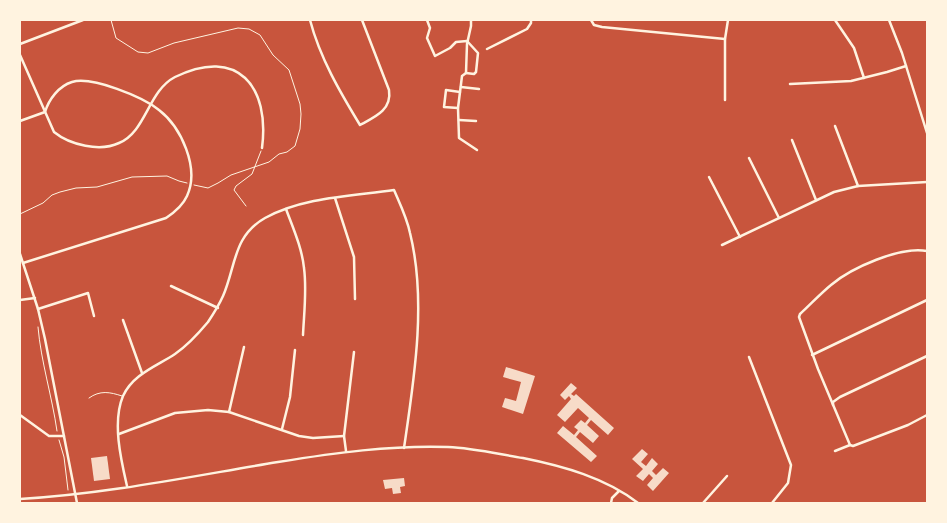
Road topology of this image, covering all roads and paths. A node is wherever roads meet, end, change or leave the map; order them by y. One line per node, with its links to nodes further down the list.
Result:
1 (83, 20): 14 (street)
2 (111, 20): 37 (path)
3 (310, 20): 4 (street)
4 (362, 20)
5 (427, 20): 13 (street)
6 (471, 20): 13 (street)
7 (531, 20): 15 (street)
8 (590, 20): 12 (street)
9 (728, 20): 12 (street)
10 (835, 20): 19 (street)
11 (889, 20): 17 (street)
12 (725, 39): 24 (street)
13 (467, 41): 18 (street); 18 (street)
14 (20, 44)
15 (487, 49)
16 (20, 55): 27 (street)
17 (906, 66): 19 (street); 32 (street)
18 (466, 73): 21 (street)
19 (864, 78): 20 (street)
20 (790, 84)
21 (461, 87): 22 (street); 23 (street)
22 (479, 89)
23 (460, 92): 26 (street); 26 (street)
24 (725, 100)
25 (150, 104): 27 (street); 27 (street); 34 (street); 40 (street)
26 (458, 108): 28 (street)
27 (45, 112): 29 (street)
28 (458, 120): 30 (street); 35 (street)
29 (20, 121)
30 (476, 121)
31 (835, 126): 41 (street)
32 (927, 133)
33 (792, 140): 43 (street)
34 (262, 148): 37 (path)
35 (477, 150)
36 (749, 158): 47 (street)
37 (256, 165): 40 (path); 44 (path)
38 (709, 177): 48 (street)
39 (927, 183): 41 (street)
40 (190, 184): 46 (path); 52 (street)
41 (858, 186): 43 (street)
42 (335, 198): 45 (street); 55 (street); 83 (street)
43 (816, 200): 47 (street)
44 (246, 206)
45 (286, 209): 58 (street); 63 (street)
46 (20, 214)
47 (779, 218): 48 (street)
48 (740, 237): 49 (street)
49 (722, 245)
50 (927, 251): 67 (street)
51 (20, 254): 52 (street)
52 (23, 263): 54 (street)
53 (171, 286): 58 (street)
54 (35, 298): 56 (street); 59 (street)
55 (355, 299)
56 (20, 300)
57 (927, 300): 67 (street)
58 (218, 308): 70 (street)
59 (38, 309): 60 (street); 79 (street)
60 (94, 316)
61 (123, 320): 70 (street)
62 (38, 322): 81 (path)
63 (303, 335)
64 (244, 348): 74 (street)
65 (296, 350): 77 (street)
66 (354, 352): 80 (street)
67 (812, 355): 73 (street)
68 (927, 356): 73 (street)
69 (748, 357): 96 (street)
70 (142, 373): 71 (street)
71 (123, 397): 72 (lane); 78 (street)
72 (89, 398)
73 (833, 406): 82 (street)
74 (229, 412): 77 (street); 78 (street)
75 (20, 415): 81 (street)
76 (927, 415): 82 (street)
77 (282, 429): 80 (street)
78 (119, 434): 87 (street)
79 (64, 436): 81 (street); 90 (street)
80 (344, 436): 84 (street)
81 (58, 437): 89 (path)
82 (850, 445): 85 (street)
83 (404, 448): 84 (street); 88 (street)
84 (346, 451): 87 (street)
85 (835, 451)
86 (727, 476): 95 (street)
87 (127, 486): 90 (street)
88 (619, 490): 93 (street); 94 (street)
89 (68, 494): 90 (street); 91 (street)
90 (76, 494): 92 (street)
91 (20, 499)
92 (77, 503)
93 (610, 503)
94 (638, 503)
95 (703, 503)
96 (772, 503)

